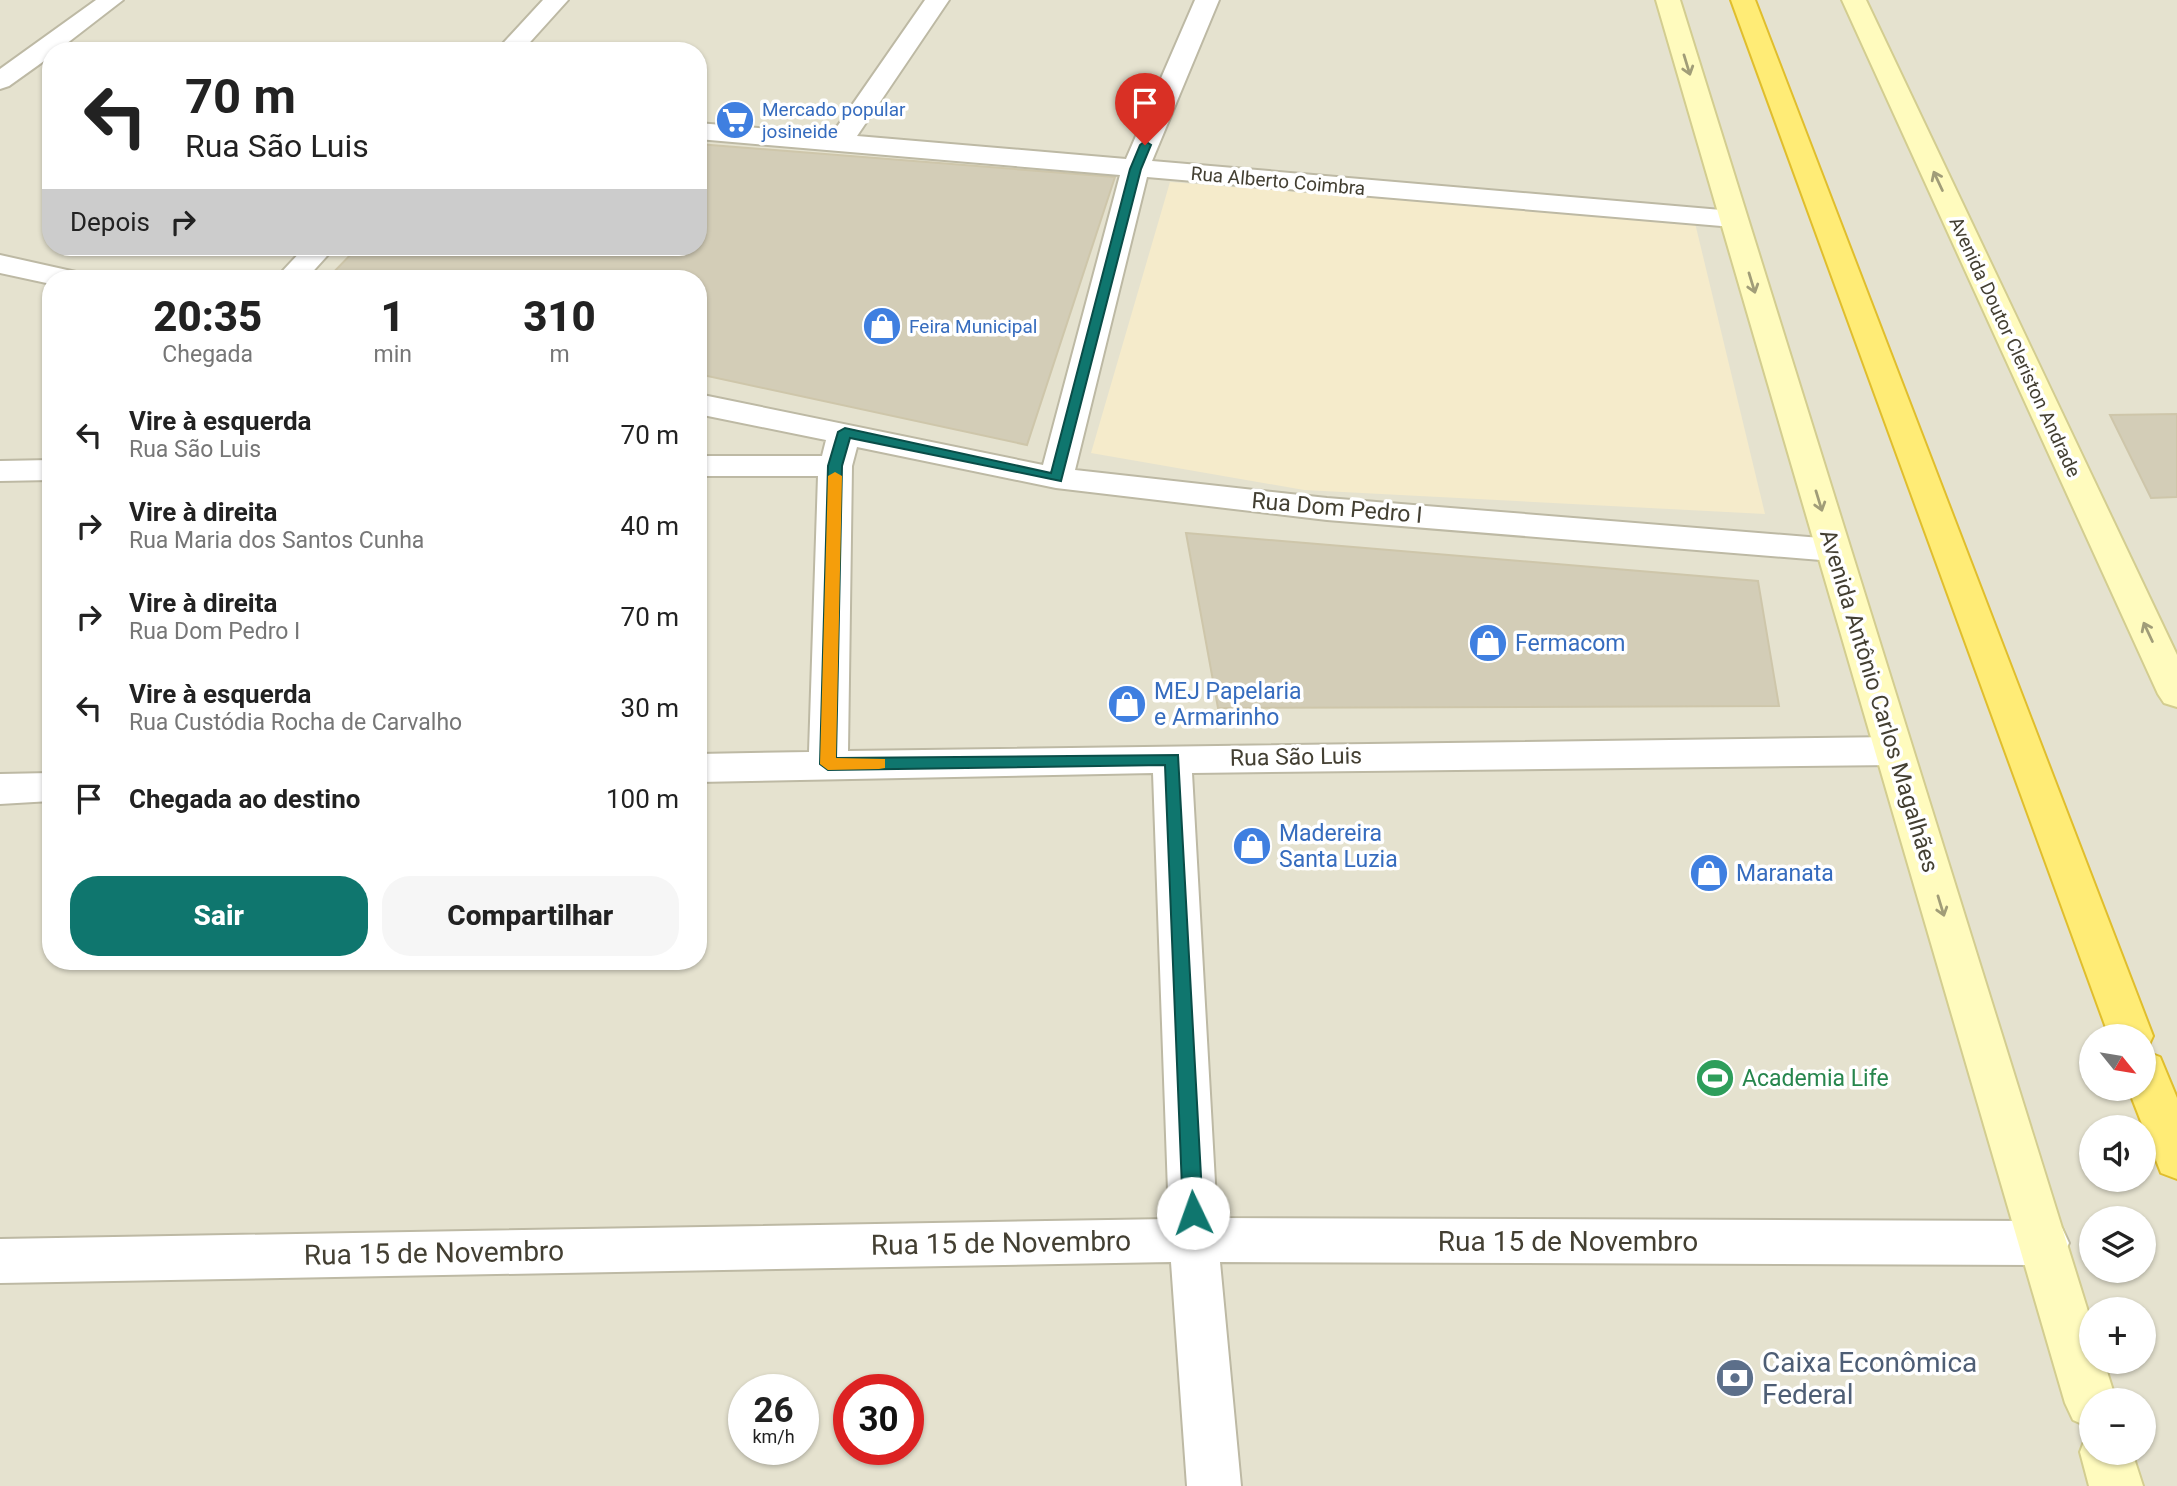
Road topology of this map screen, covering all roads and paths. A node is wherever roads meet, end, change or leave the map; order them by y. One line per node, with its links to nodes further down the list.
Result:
1 (111, 0): 8 (street)
2 (556, 0): 9 (street)
3 (937, 0): 14 (street)
4 (1207, 0): 15 (street)
5 (1668, 0): 16 (main road, Avenida Antônio Carlos Magalhães, one-way to 16)
6 (1743, 0): 35 (highway)
7 (1854, 0): 28 (main road, Avenida Doutor Cleriston Andrade, one-way to 7)
8 (53, 42)
9 (516, 42)
10 (42, 50): 11 (street)
11 (2, 79): 12 (street)
12 (39, 80)
13 (707, 132): 14 (street, Rua Alberto Coimbra)
14 (839, 144): 15 (street, Rua Alberto Coimbra)
15 (1135, 169): 16 (street, Rua Alberto Coimbra); 26 (street)
16 (1733, 219): 27 (main road, Avenida Antônio Carlos Magalhães, one-way to 27)
17 (312, 256): 19 (street)
18 (0, 264): 20 (street)
19 (299, 270)
20 (42, 273)
21 (707, 407): 22 (street)
22 (840, 449): 23 (street, Rua Dom Pedro I); 26 (street, Rua Dom Pedro I); 31 (street)
23 (707, 465)
24 (42, 470): 25 (street)
25 (0, 471)
26 (1056, 478): 27 (street, Rua Dom Pedro I)
27 (1833, 550): 29 (main road, Avenida Antônio Carlos Magalhães)
28 (2177, 694)
29 (1894, 751): 30 (street, Rua São Luis); 39 (main road, Avenida Antônio Carlos Magalhães, one-way to 39)
30 (1172, 759): 31 (street, Rua São Luis); 38 (street)
31 (828, 764): 32 (street, Rua São Luis)
32 (707, 768)
33 (42, 787): 34 (street)
34 (0, 789)
35 (2127, 1024)
36 (2156, 1101): 37 (highway)
37 (2177, 1158)
38 (1194, 1240): 39 (street, Rua 15 de Novembro); 40 (street, Rua 15 de Novembro); 43 (street)
39 (2045, 1243): 41 (main road, Avenida Antônio Carlos Magalhães)
40 (0, 1261)
41 (2087, 1388)
42 (2110, 1465): 44 (main road)
43 (1214, 1486)
44 (2116, 1486)

